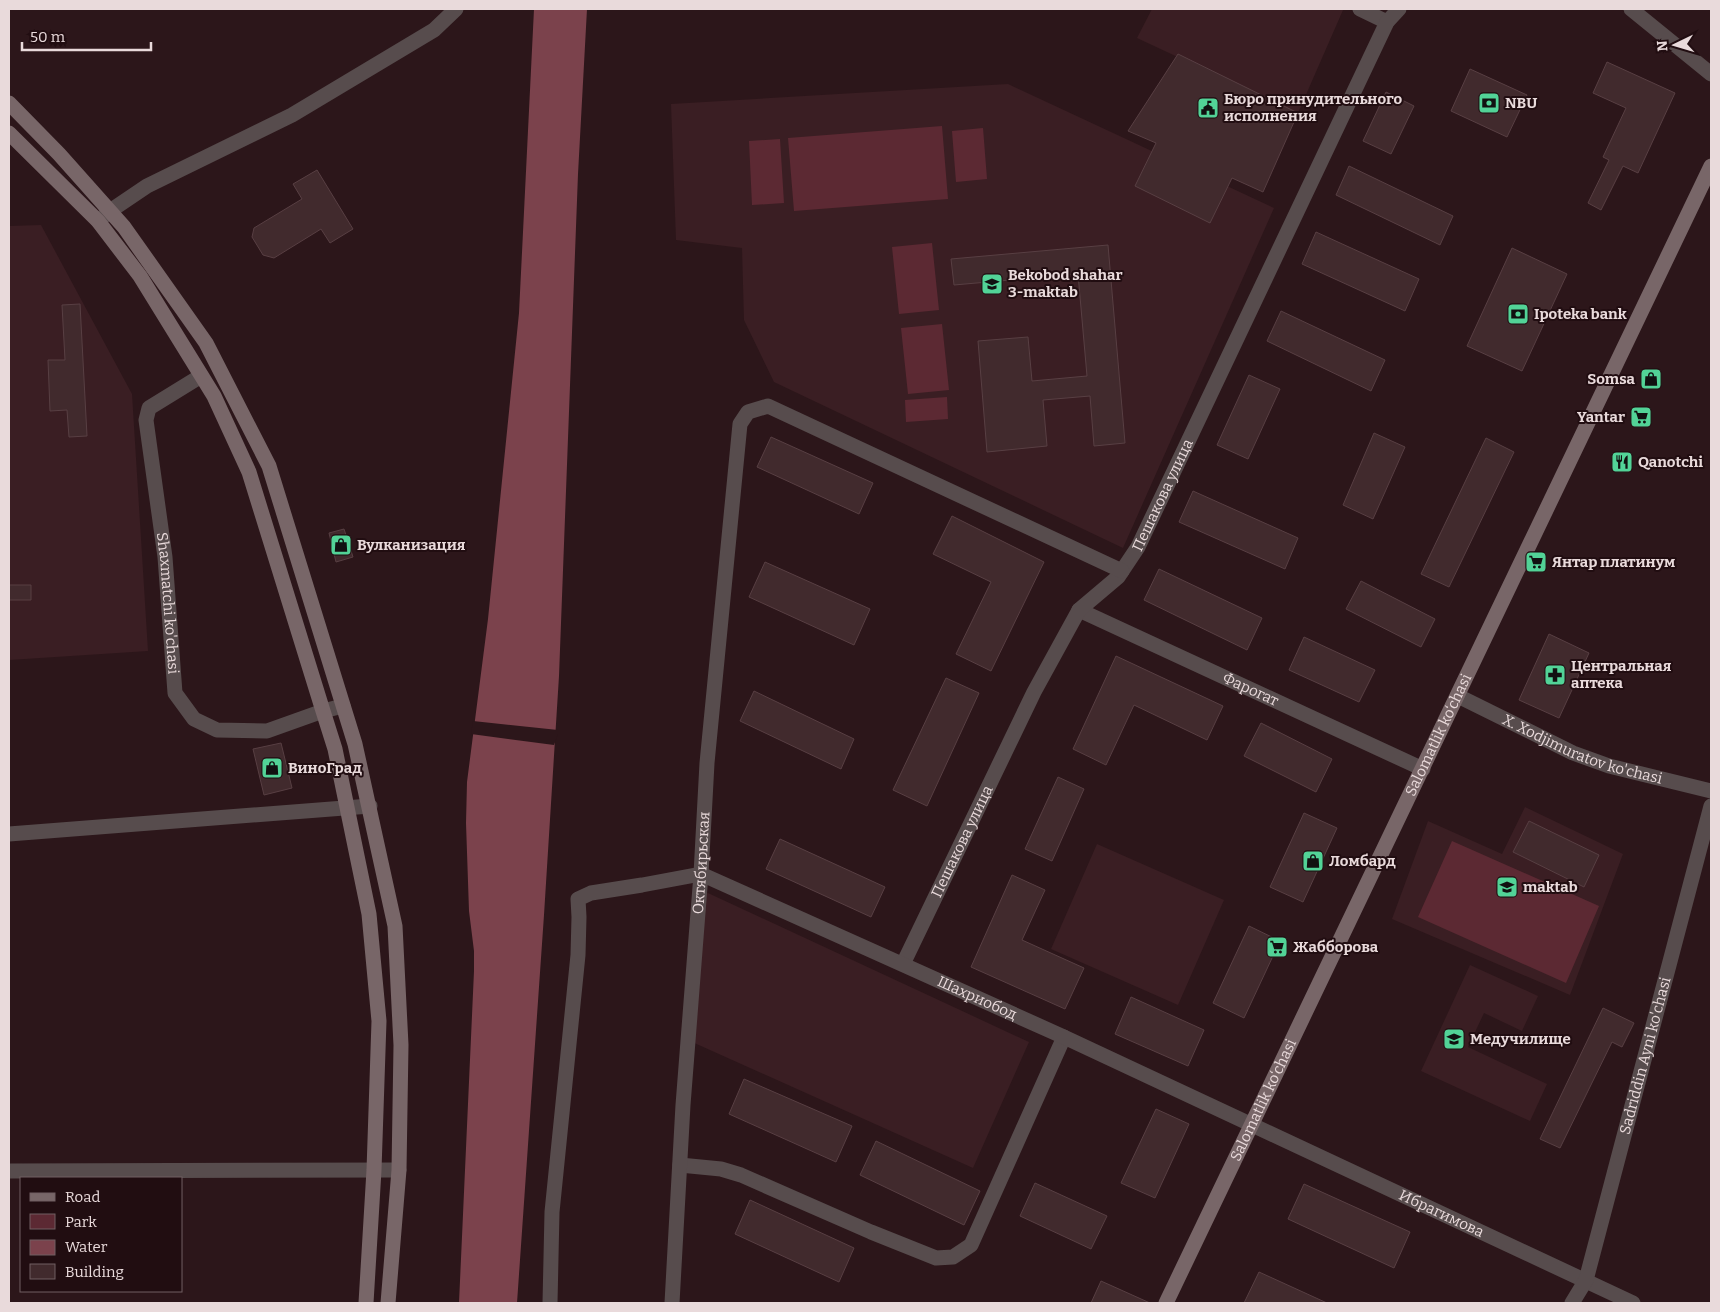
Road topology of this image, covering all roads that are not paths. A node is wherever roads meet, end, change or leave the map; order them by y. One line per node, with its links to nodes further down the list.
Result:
1 (456, 9): 10 (street)
2 (1360, 9): 5 (street)
3 (1399, 9): 5 (street, Пешакова улица)
4 (1631, 9): 6 (street)
5 (1387, 22): 13 (street, Пешакова улица)
6 (1711, 74)
7 (9, 103): 10 (main road)
8 (9, 133): 11 (main road)
9 (1711, 166): 15 (main road, Salomatlik ko‘chasi)
10 (110, 211): 11 (street); 16 (main road)
11 (98, 221): 12 (main road)
12 (201, 376): 17 (main road); 17 (street, Shaxmatchi ko'chasi)
13 (1122, 571): 14 (street, Пешакова улица); 24 (street, Октябирьская)
14 (1079, 610): 18 (street, Фарогат); 25 (street, Пешакова улица)
15 (1458, 696): 18 (main road, Salomatlik ko‘chasi); 19 (street, X. Xodjimuratov ko'chasi)
16 (343, 706): 17 (street, Shaxmatchi ko'chasi); 20 (main road)
17 (323, 711): 22 (main road)
18 (1423, 769): 27 (main road, Salomatlik ko‘chasi)
19 (1711, 791)
20 (370, 806): 22 (street); 30 (main road)
21 (1711, 806): 32 (street, Sadriddin Ayni ko'chasi)
22 (348, 808): 23 (street); 29 (main road)
23 (9, 834)
24 (700, 874): 25 (street, Шахриобод); 28 (street, Октябирьская); 35 (street)
25 (902, 964): 26 (street, Шахриобод)
26 (1064, 1037): 27 (street, Шахриобод); 28 (street)
27 (1251, 1125): 32 (street, Ибрагимова); 37 (main road, Salomatlik ko‘chasi)
28 (680, 1165): 36 (street, Октябирьская)
29 (374, 1170): 30 (street); 31 (street); 33 (main road)
30 (399, 1170): 34 (main road)
31 (9, 1171)
32 (1586, 1280): 38 (street, Sadriddin Ayni ko'chasi); 39 (street, Ибрагимова)
33 (366, 1303)
34 (388, 1303)
35 (550, 1303)
36 (672, 1303)
37 (1166, 1303)
38 (1572, 1303)
39 (1633, 1303)

